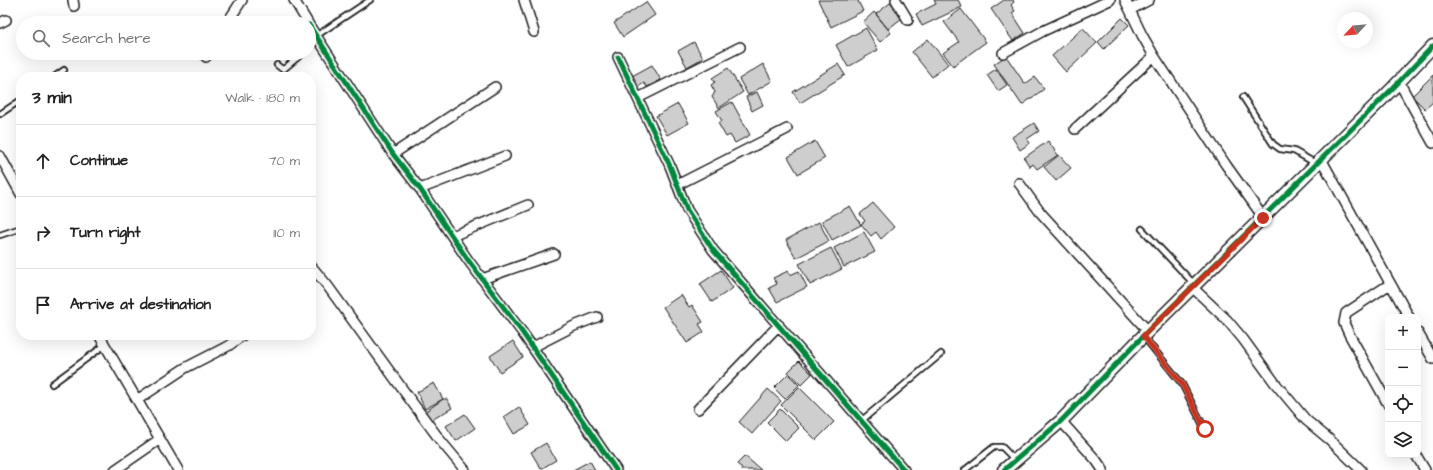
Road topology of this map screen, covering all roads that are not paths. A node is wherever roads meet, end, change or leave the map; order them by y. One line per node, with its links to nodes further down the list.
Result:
1 (242, 0): 10 (street)
2 (294, 0): 11 (street)
3 (370, 0): 14 (lane)
4 (524, 0): 13 (street)
5 (896, 0): 12 (street)
6 (1110, 0): 17 (street)
7 (1125, 0): 9 (street)
8 (1149, 0): 9 (street)
9 (1130, 10): 18 (street)
10 (232, 16)
11 (303, 16)
12 (908, 20)
13 (534, 32)
14 (317, 38): 33 (street)
15 (1433, 46): 24 (street)
16 (740, 47): 26 (street)
17 (1003, 53)
18 (1154, 56): 31 (street); 42 (street)
19 (618, 57): 26 (street)
20 (294, 60): 21 (lane)
21 (277, 65)
22 (64, 70): 23 (lane)
23 (61, 72)
24 (1399, 82): 32 (street); 36 (street)
25 (495, 87): 33 (street)
26 (638, 98): 39 (street)
27 (1243, 98): 36 (lane)
28 (16, 103): 29 (lane)
29 (0, 114)
30 (787, 129): 39 (street)
31 (1075, 129)
32 (1433, 143)
33 (393, 154): 40 (street)
34 (505, 156): 40 (street)
35 (0, 157): 38 (street)
36 (1319, 162): 42 (street); 50 (street)
37 (1019, 183): 55 (street)
38 (16, 185)
39 (677, 185): 54 (street)
40 (420, 189): 46 (street)
41 (528, 205): 46 (street)
42 (1263, 218): 51 (street)
43 (1142, 229): 51 (lane)
44 (16, 230): 45 (lane)
45 (0, 235)
46 (452, 236): 49 (street)
47 (554, 254): 49 (street)
48 (316, 272): 75 (street)
49 (482, 279): 60 (street)
50 (1390, 284): 52 (street); 64 (street)
51 (1194, 286): 55 (street); 81 (street)
52 (1407, 314)
53 (597, 317): 60 (street)
54 (779, 325): 66 (street); 67 (street)
55 (1146, 333): 68 (street); 69 (lane)
56 (1421, 338): 62 (street)
57 (102, 340): 59 (street)
58 (236, 340): 65 (street)
59 (105, 345): 63 (lane); 65 (street)
60 (533, 347): 76 (street)
61 (941, 354): 67 (lane)
62 (1433, 359)
63 (52, 384)
64 (1385, 399)
65 (137, 400): 70 (street)
66 (698, 409)
67 (861, 421): 77 (street)
68 (1061, 421): 72 (street); 80 (street)
69 (1205, 429)
70 (160, 439): 73 (street); 74 (street)
71 (1418, 458): 82 (street)
72 (1015, 460): 78 (lane); 79 (street)
73 (115, 470)
74 (178, 470)
75 (465, 470)
76 (616, 470)
77 (904, 470)
78 (965, 470)
79 (1004, 470)
80 (1103, 470)
81 (1360, 470)
82 (1424, 470)

